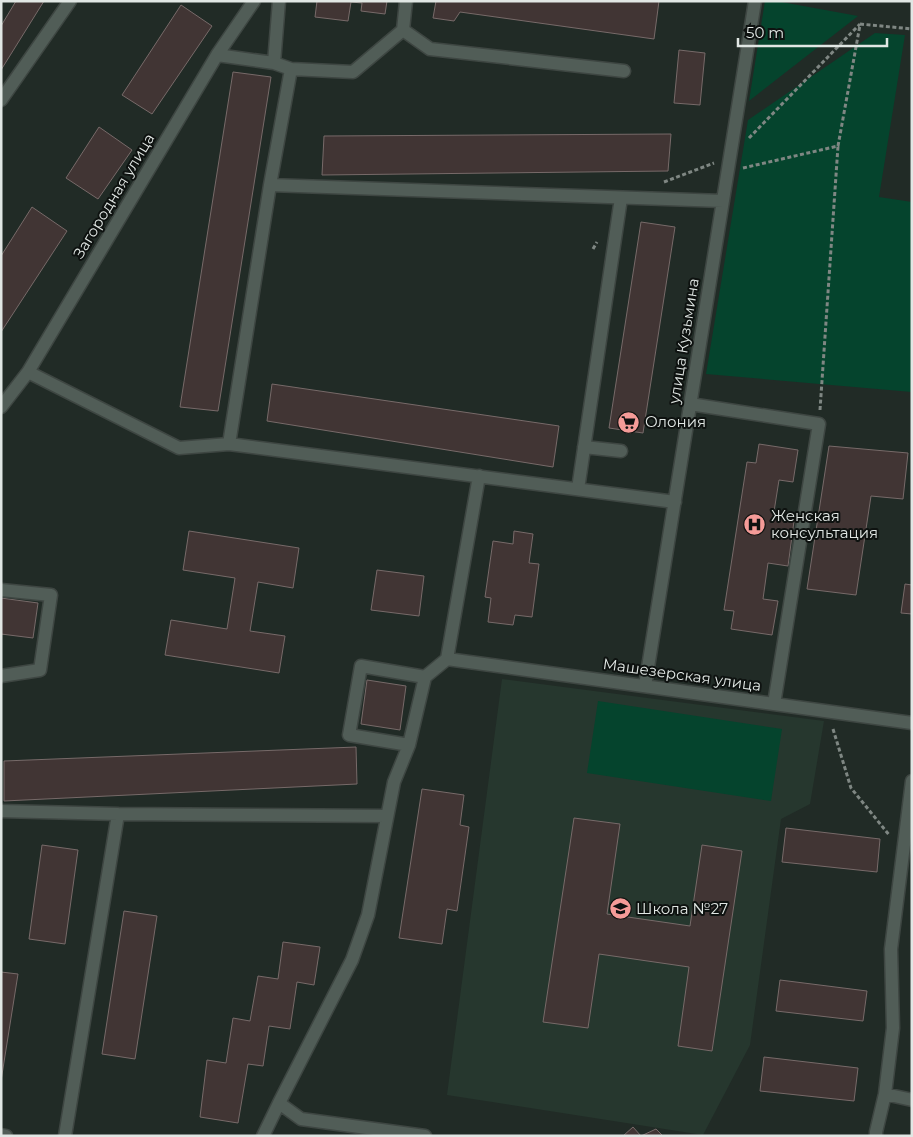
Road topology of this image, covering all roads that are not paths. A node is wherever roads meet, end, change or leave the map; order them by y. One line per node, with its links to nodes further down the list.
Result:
1 (70, 1): 11 (street)
2 (254, 1): 7 (street, Загородная улица)
3 (279, 1): 8 (street)
4 (406, 1): 6 (street)
5 (755, 1): 14 (street, улица Кузьмина)
6 (403, 30): 9 (street); 10 (street)
7 (217, 55): 8 (street); 15 (street, Загородная улица)
8 (274, 63): 9 (street)
9 (291, 69): 12 (street)
10 (624, 71)
11 (1, 100)
12 (270, 186): 13 (street); 18 (street)
13 (621, 198): 14 (street); 19 (street)
14 (723, 201): 16 (street, улица Кузьмина)
15 (28, 372): 17 (street, Загородная улица); 18 (street)
16 (690, 404): 23 (street, улица Кузьмина); 29 (street)
17 (1, 407)
18 (229, 444): 21 (street)
19 (584, 446): 20 (street); 22 (street)
20 (621, 451)
21 (479, 476): 22 (street); 25 (street)
22 (578, 489): 23 (street)
23 (674, 502): 28 (street, улица Кузьмина)
24 (1, 590): 26 (street)
25 (447, 659): 27 (street); 28 (street, Машезерская улица)
26 (1, 676)
27 (425, 677): 31 (street); 31 (street)
28 (645, 686): 29 (street, Машезерская улица)
29 (774, 704): 30 (street, Машезерская улица)
30 (912, 723)
31 (409, 745): 36 (street)
32 (912, 781): 34 (street)
33 (1, 811): 35 (street)
34 (910, 813): 37 (street)
35 (118, 814): 36 (street); 42 (street)
36 (387, 816): 39 (street)
37 (885, 1094): 38 (street); 45 (street)
38 (912, 1100)
39 (279, 1103): 43 (street); 44 (street)
40 (1, 1135): 41 (street)
41 (6, 1136)
42 (65, 1136)
43 (263, 1136)
44 (425, 1136)
45 (876, 1136)

